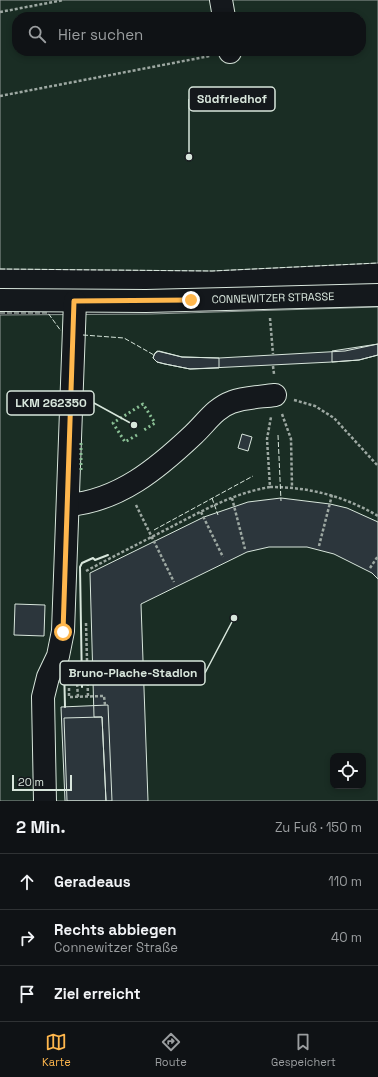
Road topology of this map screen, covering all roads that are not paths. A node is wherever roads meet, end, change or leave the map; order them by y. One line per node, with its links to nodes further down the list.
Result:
1 (221, 0): 2 (street)
2 (223, 12)
3 (378, 295): 5 (street, CONNEWITZER STRASSE)
4 (0, 300): 5 (street, CONNEWITZER STRASSE)
5 (74, 301): 7 (street)
6 (274, 395): 7 (street)
7 (68, 505): 8 (street)
8 (44, 801)

